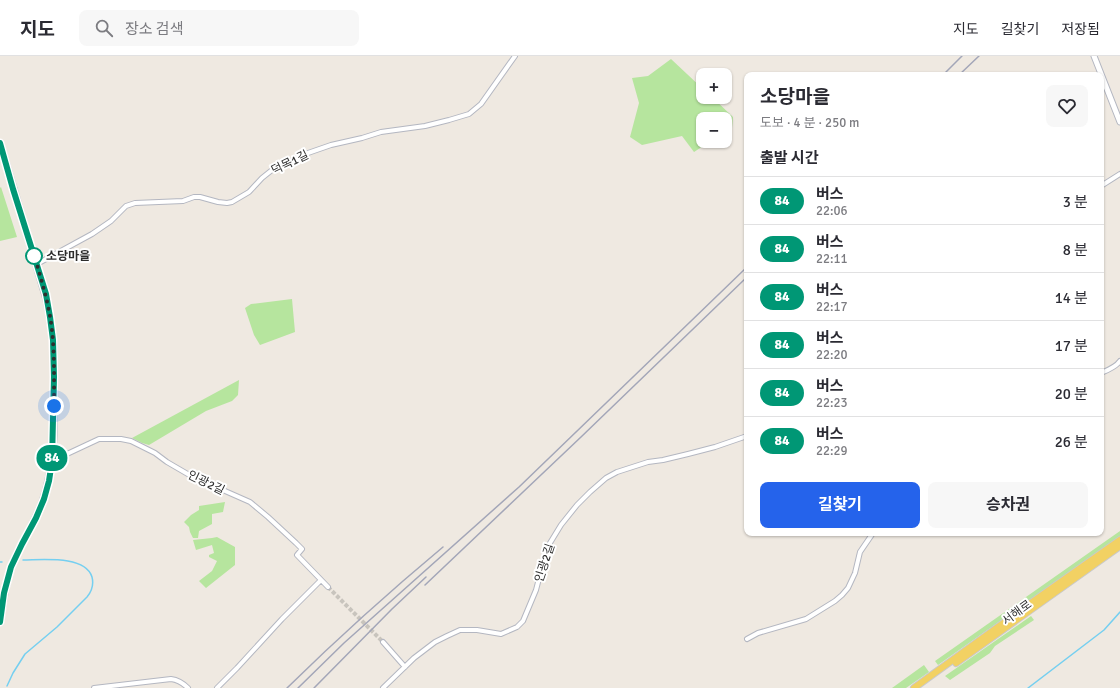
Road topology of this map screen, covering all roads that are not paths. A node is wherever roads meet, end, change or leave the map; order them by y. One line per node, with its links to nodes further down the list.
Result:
1 (515, 56): 9 (street, 덕목1길)
2 (1094, 56): 3 (street)
3 (1100, 72)
4 (1104, 81): 5 (street)
5 (1120, 122)
6 (0, 143): 9 (main road)
7 (1120, 174): 8 (street)
8 (1104, 184)
9 (37, 264): 13 (main road)
10 (1120, 361): 11 (street)
11 (1104, 372)
12 (744, 437): 22 (street, 인광2길)
13 (52, 461): 17 (street, 인광2길); 19 (main road)
14 (871, 536): 20 (street)
15 (1120, 540): 27 (main road, 서해로)
16 (1120, 546): 28 (main road, 서해로)
17 (321, 580): 18 (street, 인광2길); 25 (street)
18 (328, 587)
19 (0, 622)
20 (747, 639)
21 (382, 642): 22 (street)
22 (405, 667): 26 (street, 인광2길)
23 (94, 688): 24 (street)
24 (188, 688)
25 (217, 688)
26 (383, 688)
27 (914, 688)
28 (920, 688)

